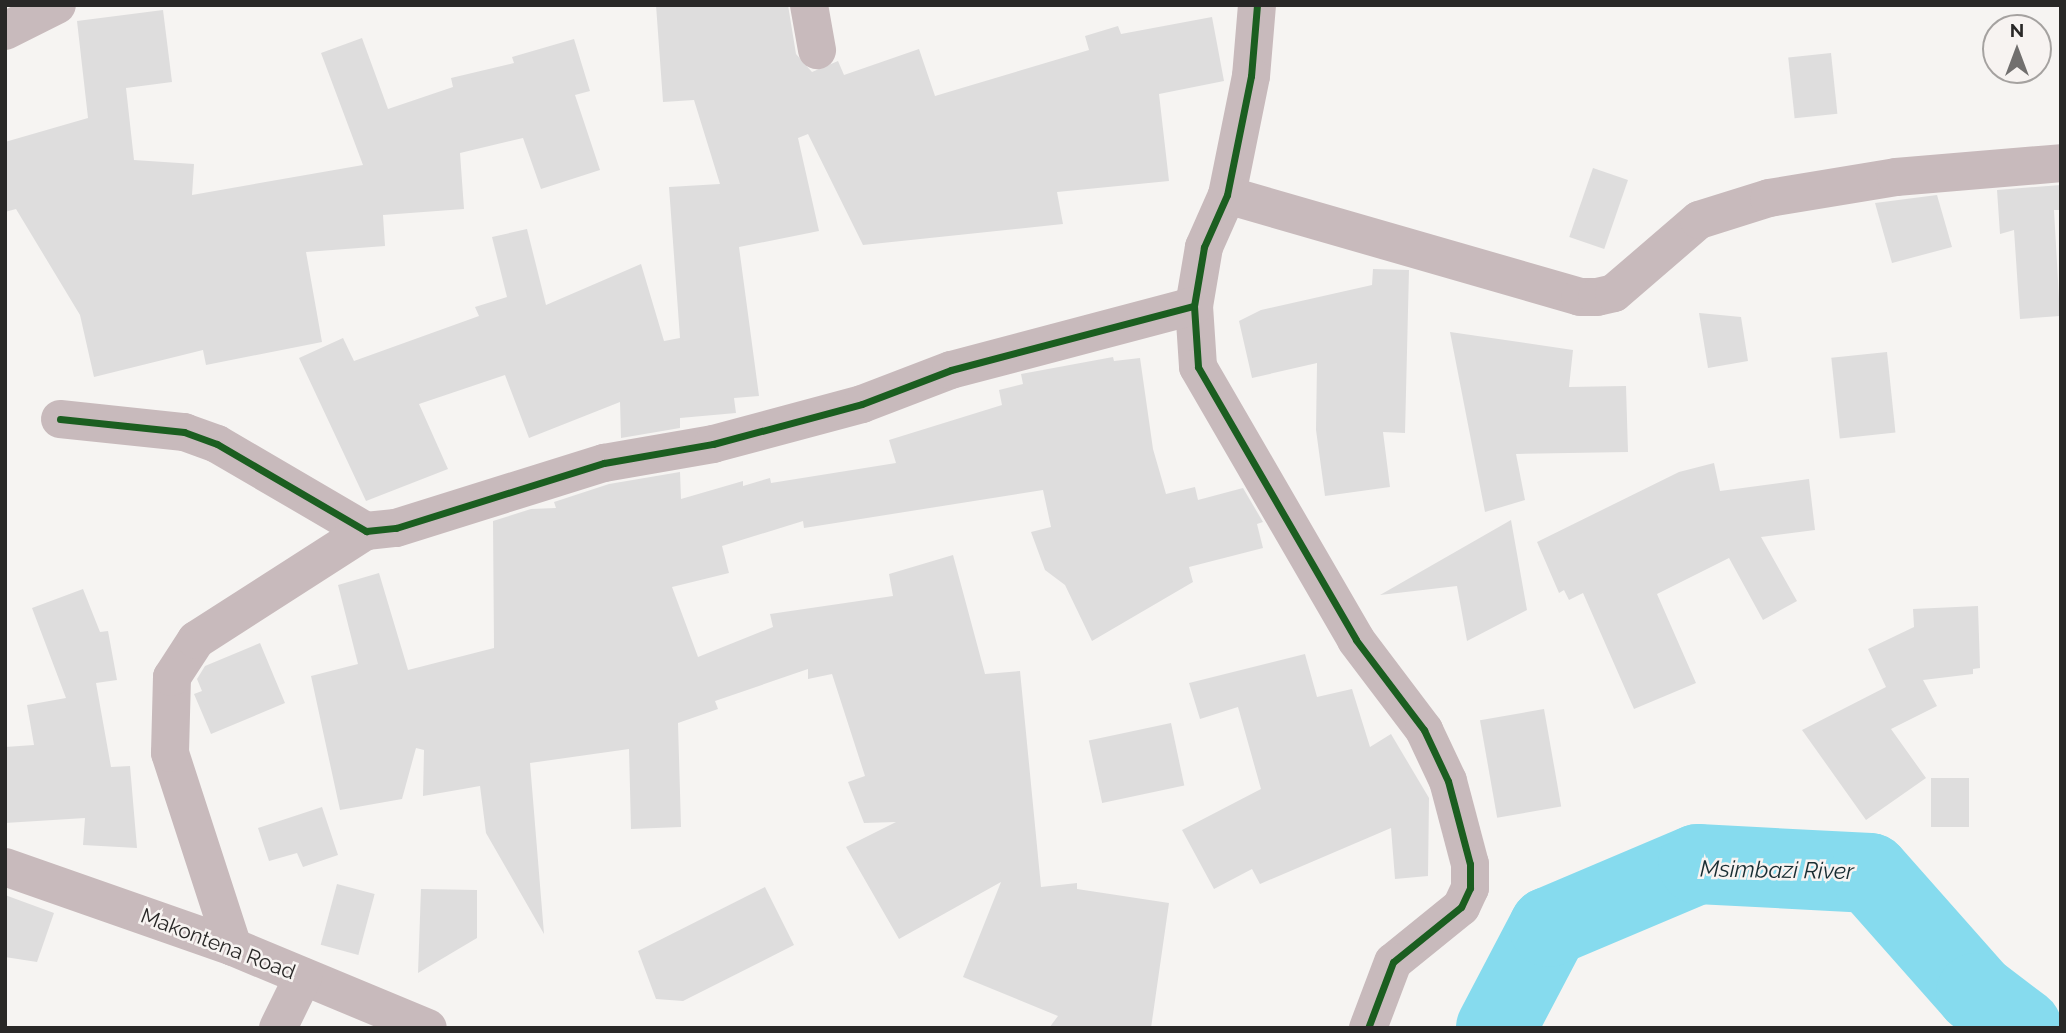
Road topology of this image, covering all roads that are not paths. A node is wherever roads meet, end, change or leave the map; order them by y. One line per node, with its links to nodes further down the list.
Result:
1 (57, 5): 4 (street)
2 (810, 5): 5 (street)
3 (1257, 5): 7 (street)
4 (5, 31)
5 (817, 50)
6 (2061, 163): 7 (street)
7 (1227, 195): 8 (street)
8 (1194, 306): 10 (street); 16 (street)
9 (60, 418): 10 (street)
10 (366, 531): 12 (street)
11 (5, 867): 12 (street, Makontena Road)
12 (233, 947): 13 (street, Makontena Road)
13 (303, 977): 14 (street); 15 (street, Makontena Road)
14 (278, 1028)
15 (428, 1028)
16 (1368, 1028)

